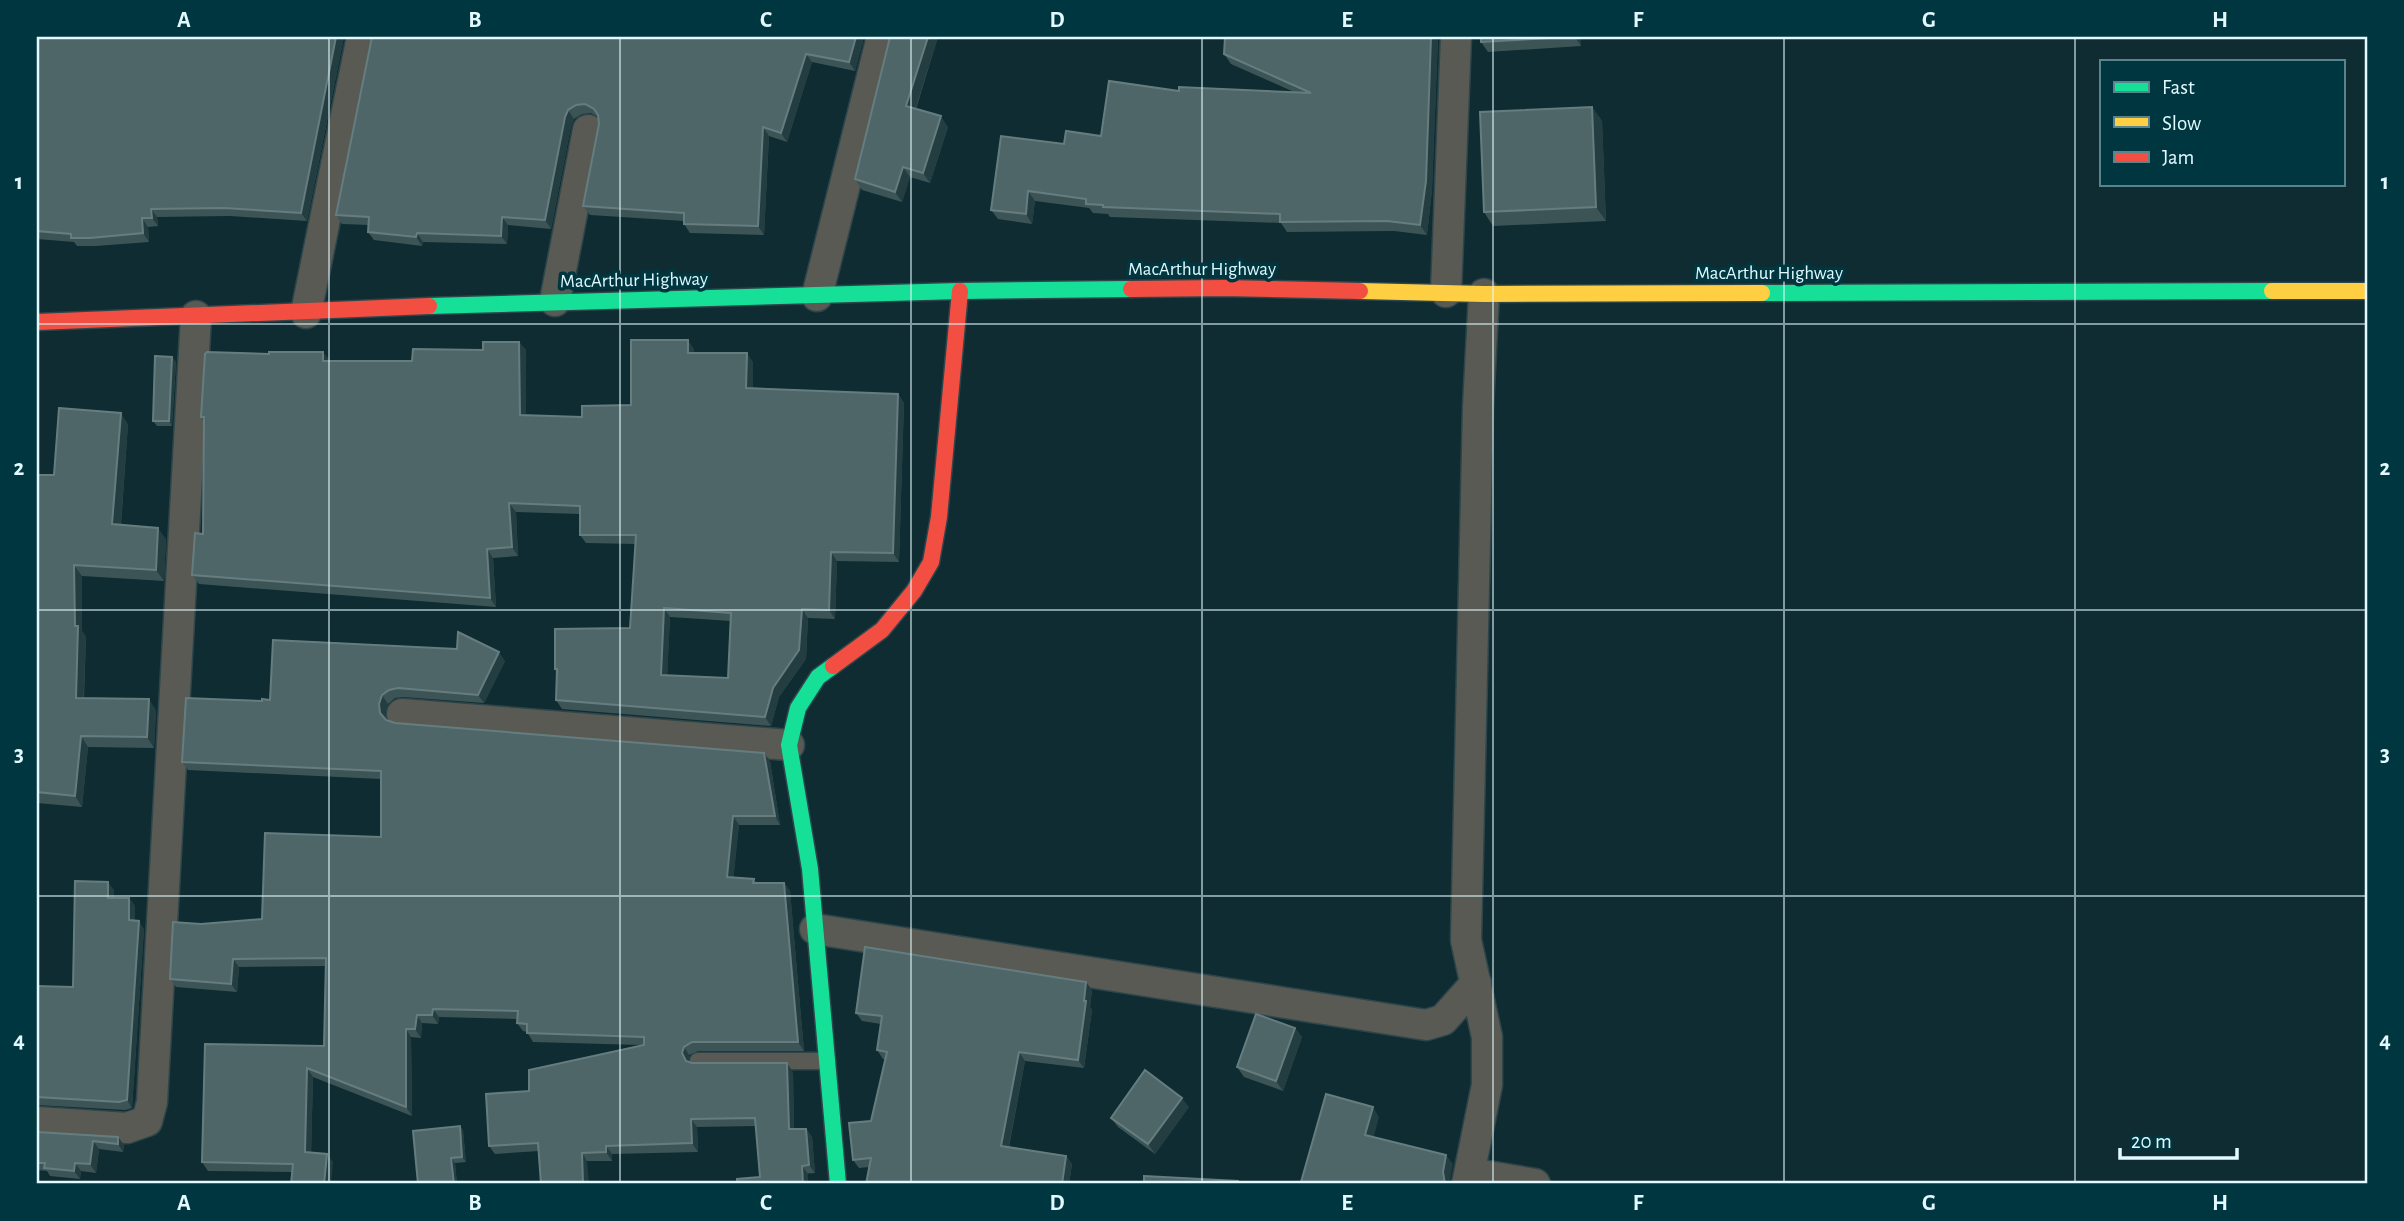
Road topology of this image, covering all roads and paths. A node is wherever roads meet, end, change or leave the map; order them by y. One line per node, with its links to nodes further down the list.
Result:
1 (362, 37): 11 (street)
2 (882, 37): 9 (street)
3 (1456, 37): 7 (street)
4 (588, 130): 10 (street)
5 (960, 291): 7 (main road, MacArthur Highway); 9 (main road, MacArthur Highway); 15 (main road)
6 (2367, 291): 8 (main road, MacArthur Highway)
7 (1446, 292): 8 (main road, MacArthur Highway)
8 (1484, 294): 17 (street)
9 (817, 296): 10 (main road, MacArthur Highway)
10 (555, 301): 11 (main road, MacArthur Highway)
11 (306, 313): 12 (main road, MacArthur Highway)
12 (196, 316): 13 (main road, MacArthur Highway); 20 (street)
13 (37, 322)
14 (402, 714): 15 (street)
15 (789, 745): 16 (main road)
16 (815, 929): 17 (street); 19 (main road)
17 (1476, 983): 21 (street)
18 (698, 1061): 19 (lane)
19 (827, 1061): 22 (main road)
20 (37, 1122)
21 (1468, 1179): 23 (street)
22 (838, 1184)
23 (1535, 1184)

